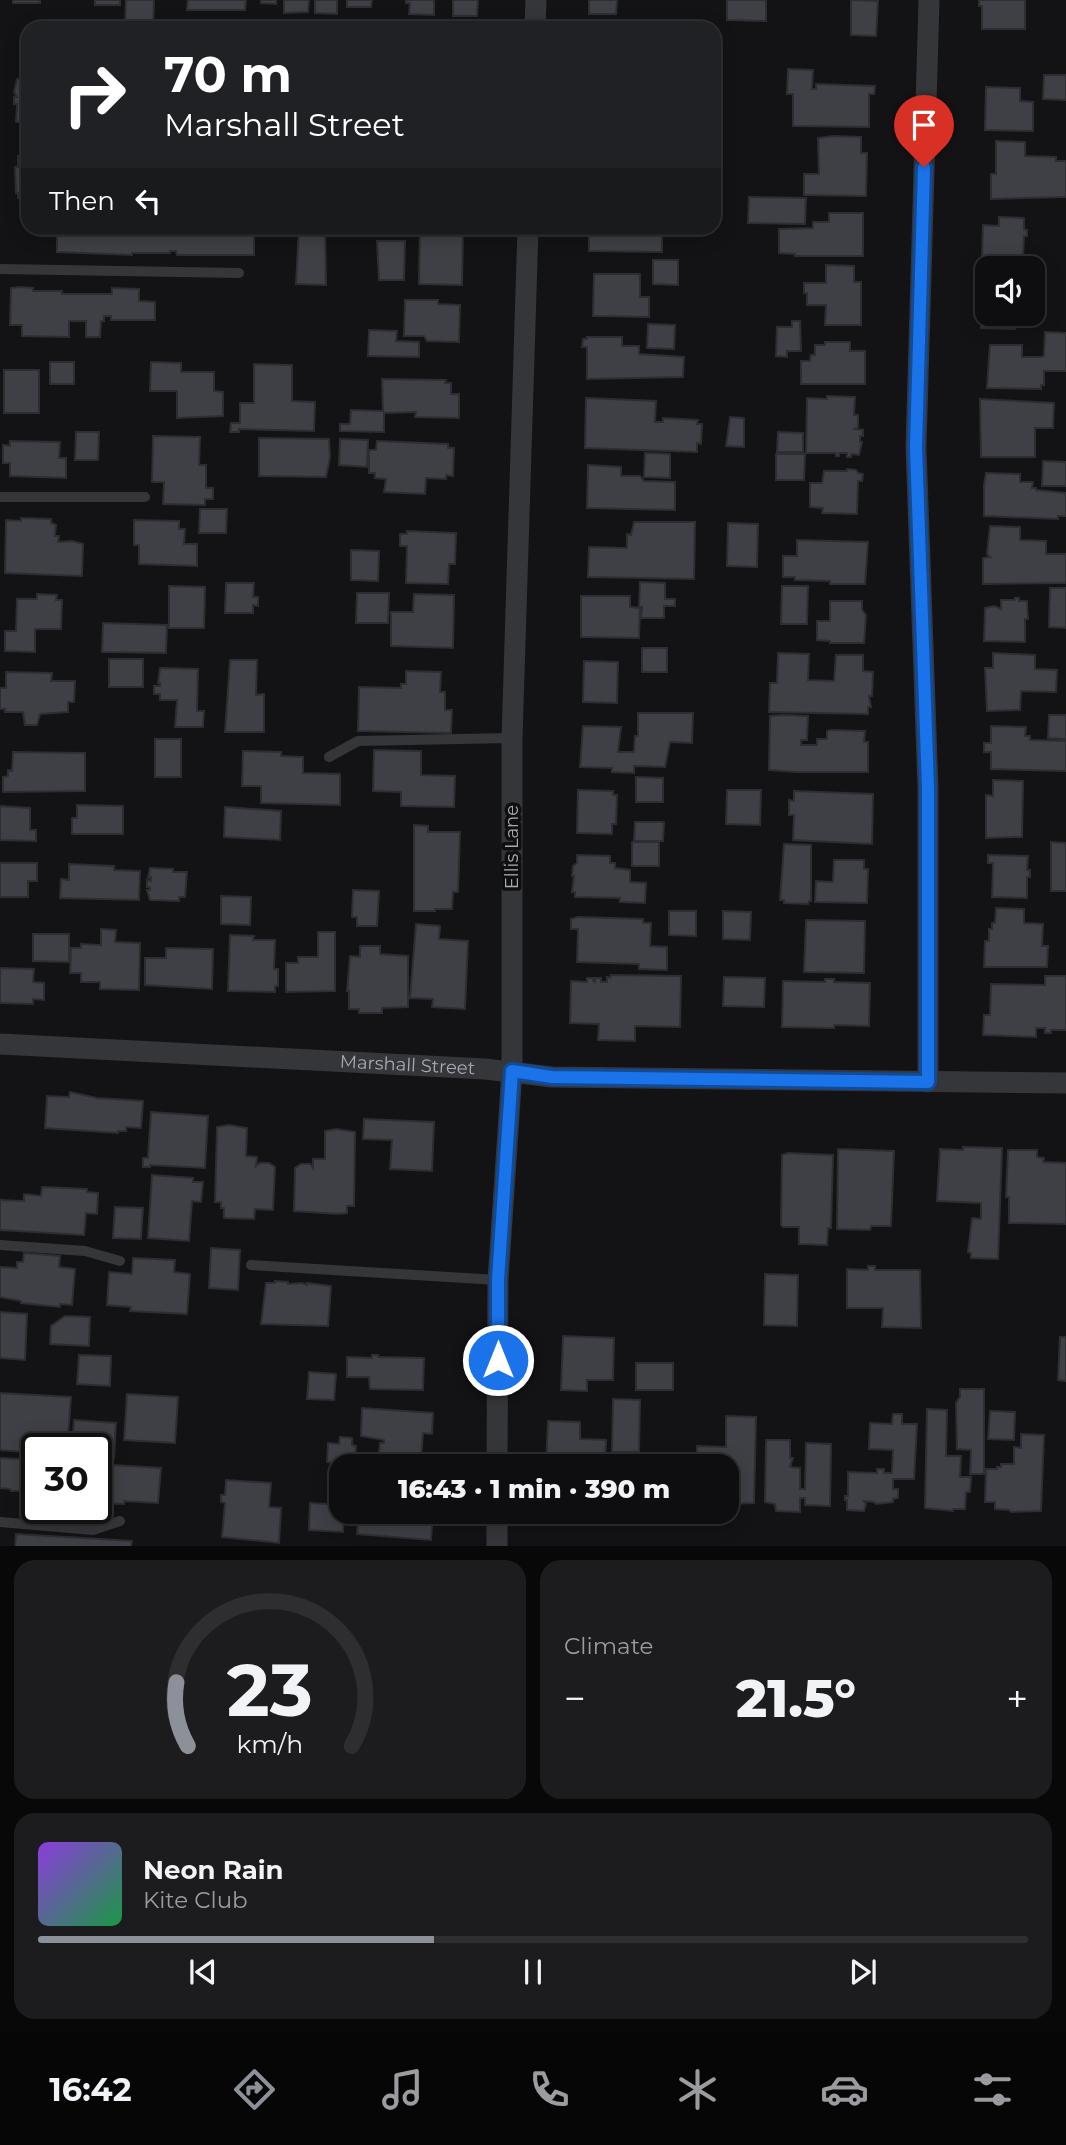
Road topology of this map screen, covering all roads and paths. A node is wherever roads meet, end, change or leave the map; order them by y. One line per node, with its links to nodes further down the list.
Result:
1 (536, 0): 3 (street)
2 (929, 0): 13 (street)
3 (535, 21)
4 (528, 235): 9 (street, Ellis Lane)
5 (0, 269): 6 (lane)
6 (239, 273)
7 (0, 497): 8 (lane)
8 (145, 497)
9 (512, 738): 10 (lane); 12 (street, Ellis Lane)
10 (329, 757)
11 (0, 1044): 12 (street, Marshall Street)
12 (512, 1071): 13 (street, Marshall Street); 18 (street, Ellis Lane)
13 (928, 1082): 14 (street, Marshall Street)
14 (1066, 1083)
15 (0, 1245): 16 (lane)
16 (120, 1261)
17 (251, 1265): 18 (lane)
18 (498, 1280): 19 (street, Ellis Lane)
19 (497, 1454)
20 (120, 1521): 21 (lane)
21 (0, 1522)
22 (497, 1524): 23 (street)
23 (497, 1546)

